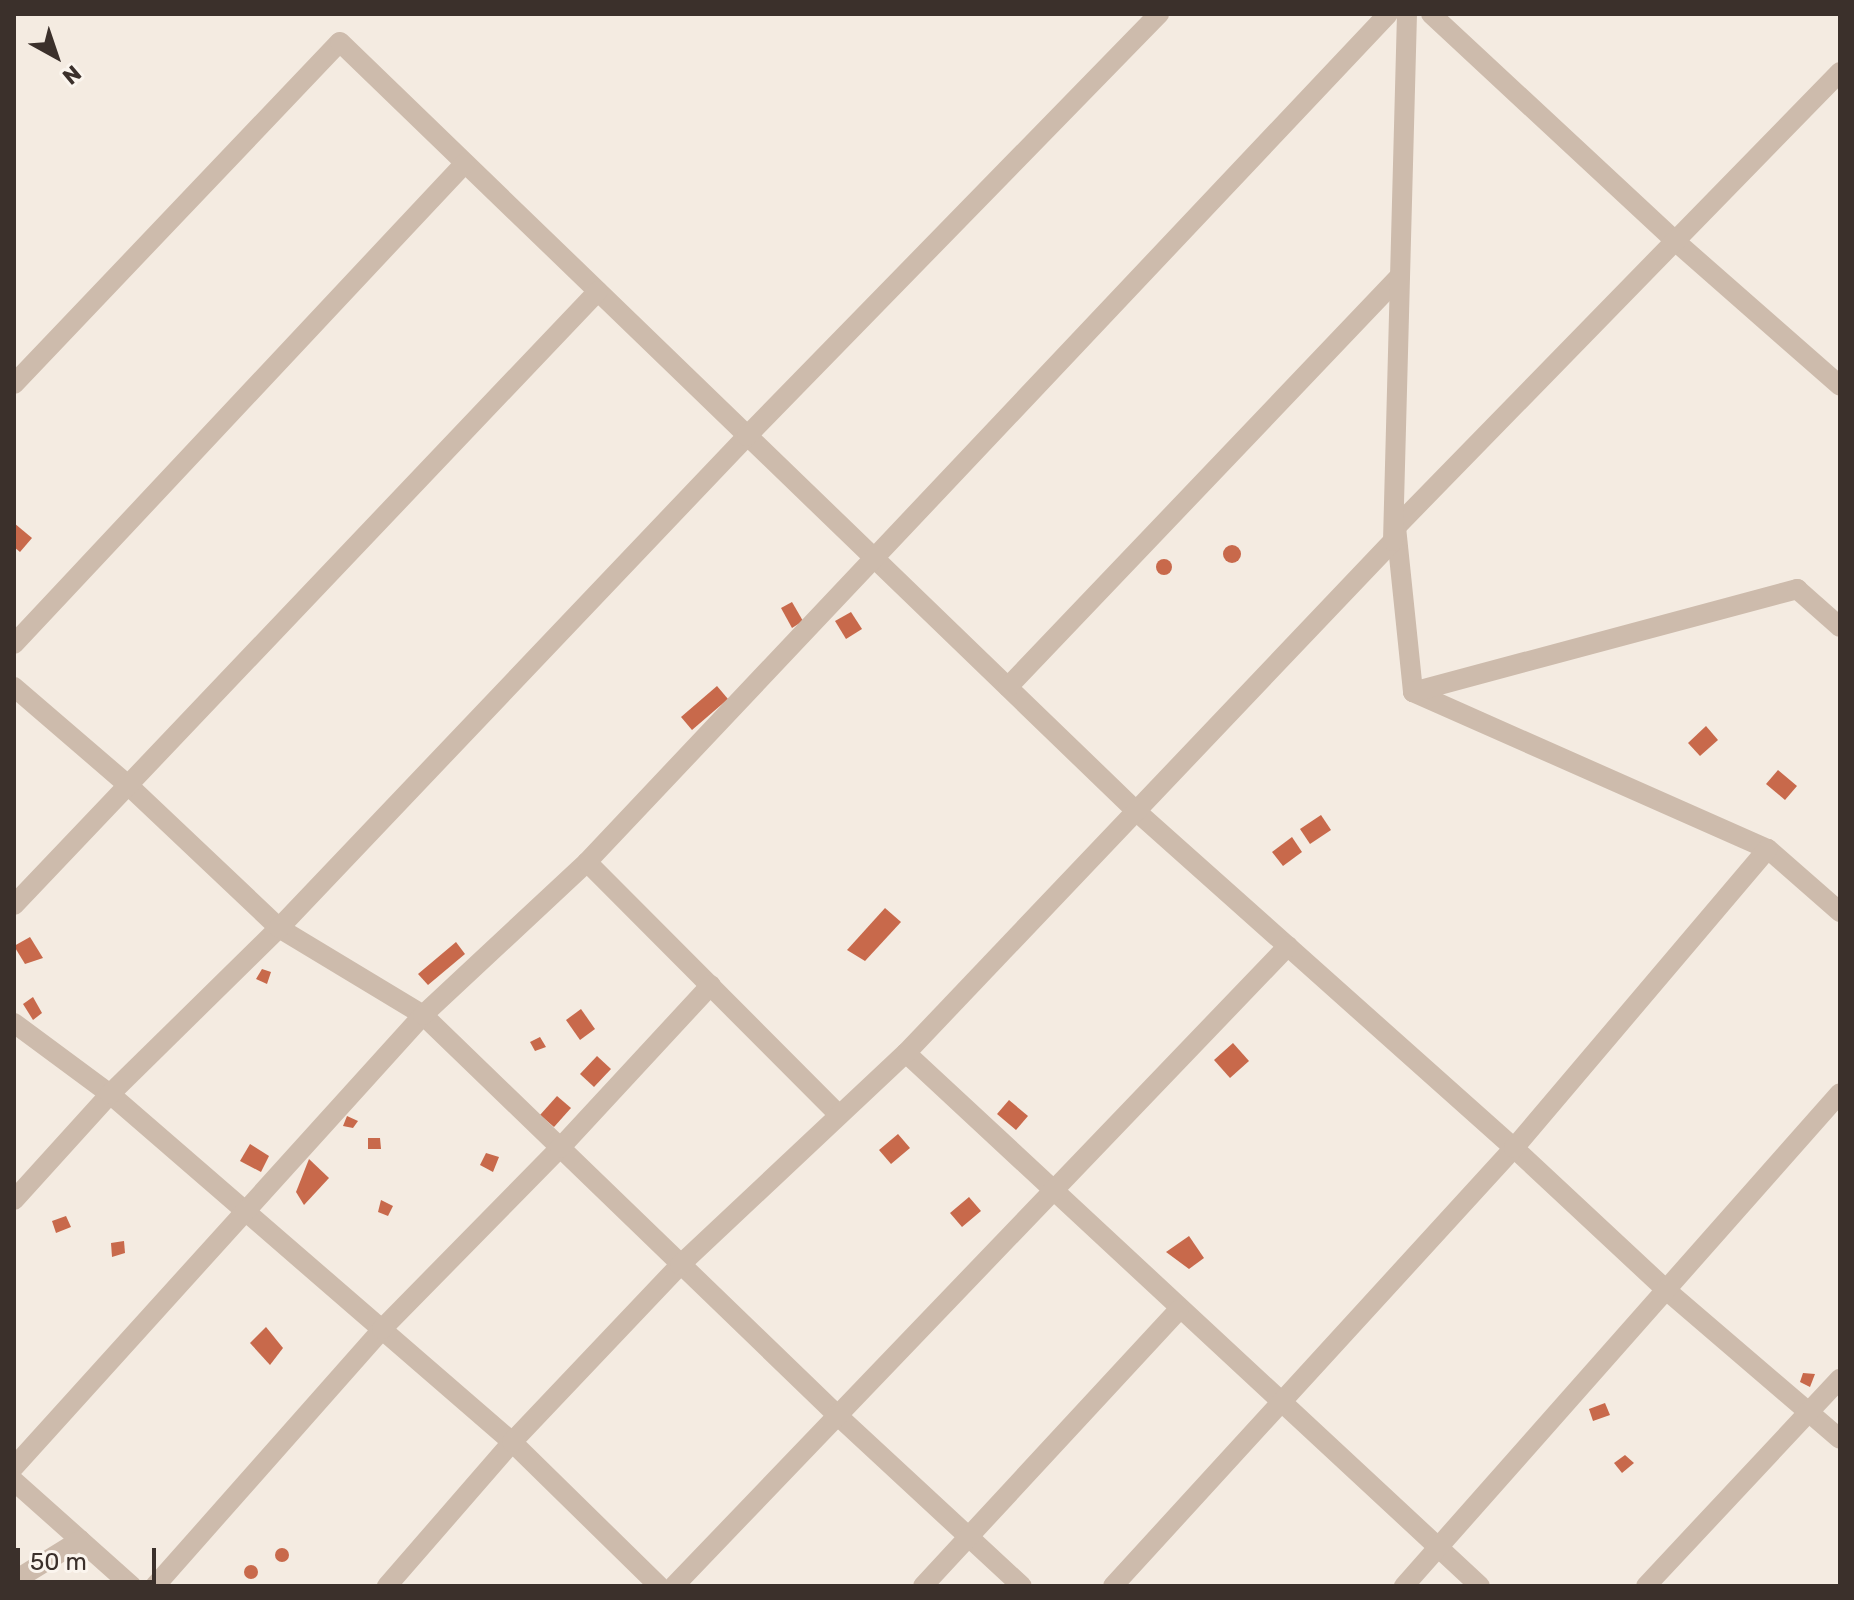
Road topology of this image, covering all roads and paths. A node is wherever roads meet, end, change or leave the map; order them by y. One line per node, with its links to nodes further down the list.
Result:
1 (1159, 14): 12 (street)
2 (1388, 14): 14 (street)
3 (1407, 14): 8 (street)
4 (1431, 14): 7 (street)
5 (1840, 72): 7 (street)
6 (465, 163): 9 (street); 10 (street); 16 (street)
7 (1674, 240): 11 (street); 13 (street)
8 (1400, 276): 13 (street); 18 (street)
9 (598, 291): 12 (street); 20 (street)
10 (14, 384)
11 (1840, 386)
12 (747, 436): 14 (street); 26 (street)
13 (1396, 527): 19 (street); 21 (street)
14 (874, 558): 18 (street); 23 (street)
15 (1840, 627): 19 (street)
16 (14, 644)
17 (14, 687): 20 (street)
18 (1008, 687): 21 (street)
19 (1413, 692): 22 (street)
20 (128, 785): 24 (street); 26 (street)
21 (1136, 811): 27 (street); 31 (street)
22 (1768, 849): 25 (street); 36 (street)
23 (587, 862): 28 (street); 29 (street)
24 (14, 905)
25 (1840, 912)
26 (279, 928): 29 (street); 33 (street)
27 (1288, 946): 36 (street); 37 (street)
28 (711, 985): 34 (street); 35 (street)
29 (423, 1015): 35 (street); 39 (street)
30 (14, 1023): 33 (street)
31 (906, 1053): 34 (street); 37 (street)
32 (1840, 1093): 41 (street)
33 (110, 1094): 38 (street); 39 (street)
34 (837, 1113): 40 (street)
35 (560, 1148): 40 (street); 43 (street)
36 (1514, 1148): 41 (street); 45 (street)
37 (1053, 1189): 42 (street); 47 (street)
38 (14, 1200)
39 (243, 1210): 43 (street); 50 (street)
40 (680, 1265): 47 (street); 49 (street)
41 (1665, 1289): 46 (street); 54 (street)
42 (1179, 1310): 45 (street); 52 (street)
43 (382, 1329): 49 (street); 57 (street)
44 (1840, 1379): 46 (street)
45 (1281, 1405): 54 (street); 63 (street)
46 (1810, 1412): 48 (street); 66 (street)
47 (836, 1414): 52 (street); 60 (street)
48 (1840, 1439)
49 (512, 1442): 58 (street); 59 (street)
50 (14, 1467)
51 (14, 1481): 53 (street)
52 (969, 1537): 61 (street); 62 (street)
53 (80, 1540): 55 (street); 56 (street)
54 (1438, 1550): 64 (street); 65 (street)
55 (14, 1581)
56 (132, 1586)
57 (155, 1586)
58 (387, 1586)
59 (659, 1586)
60 (674, 1586)
61 (923, 1586)
62 (1022, 1586)
63 (1113, 1586)
64 (1404, 1586)
65 (1480, 1586)
66 (1646, 1586)

